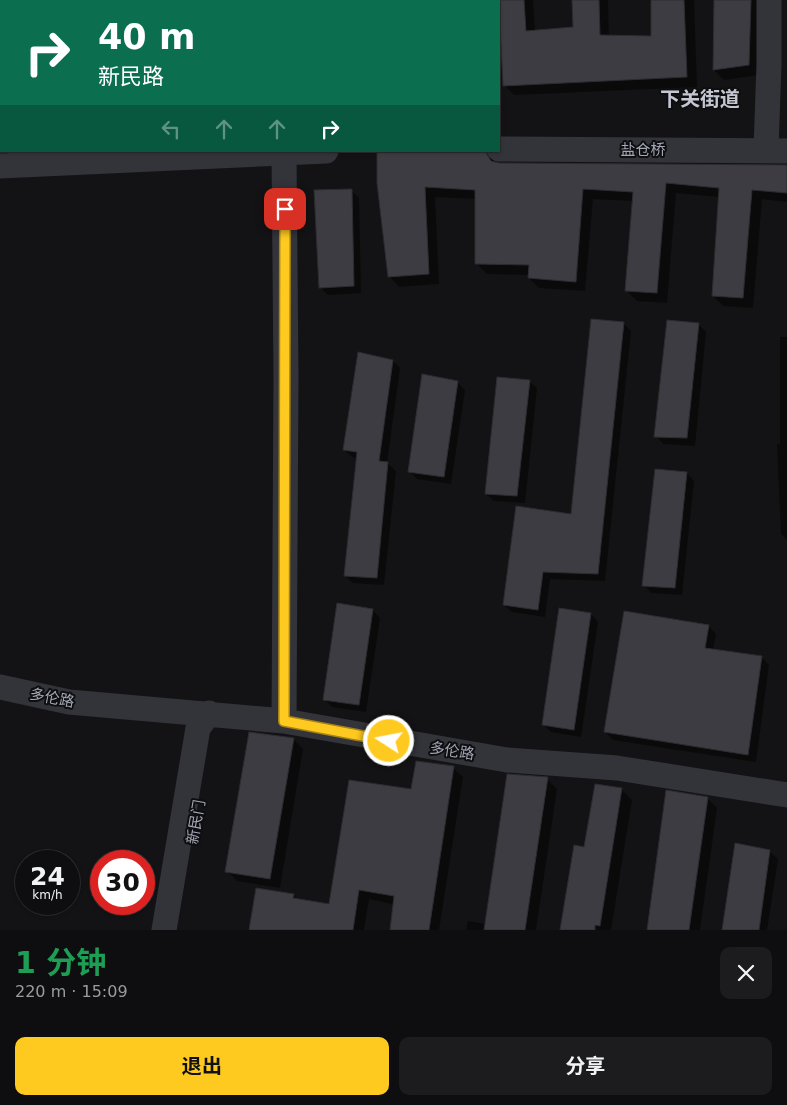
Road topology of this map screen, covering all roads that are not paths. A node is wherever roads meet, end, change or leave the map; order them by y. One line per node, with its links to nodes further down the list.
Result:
1 (769, 0): 3 (street)
2 (500, 149): 3 (street, 盐仓桥)
3 (776, 151)
4 (312, 152): 5 (street)
5 (284, 154): 6 (street); 9 (street)
6 (0, 166)
7 (0, 687): 8 (street, 多伦路)
8 (209, 713): 9 (street, 多伦路); 11 (street); 12 (street, 新民门)
9 (284, 721): 10 (street, 多伦路)
10 (787, 795)
11 (164, 930)
12 (178, 930)

